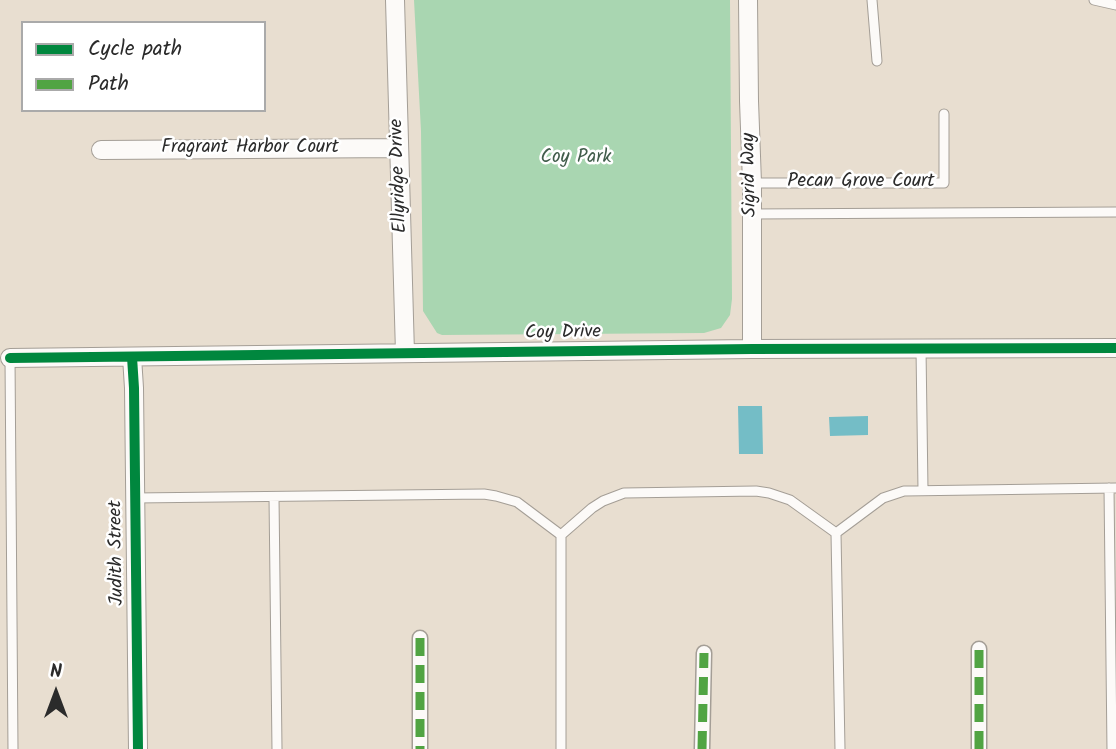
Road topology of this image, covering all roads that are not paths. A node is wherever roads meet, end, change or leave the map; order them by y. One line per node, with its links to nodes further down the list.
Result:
1 (395, 0): 8 (street, Ellyridge Drive)
2 (748, 0): 10 (street, Sigrid Way)
3 (872, 0): 6 (lane)
4 (1094, 0): 5 (lane)
5 (1116, 5)
6 (877, 61)
7 (944, 114): 10 (lane, Pecan Grove Court)
8 (399, 148): 9 (street, Fragrant Harbor Court); 16 (street, Ellyridge Drive)
9 (101, 150)
10 (752, 183): 12 (street, Sigrid Way)
11 (1116, 212): 12 (lane)
12 (752, 214): 14 (street, Sigrid Way)
13 (1116, 348): 15 (street, Coy Drive)
14 (752, 349): 15 (street, Coy Drive); 16 (street, Coy Drive)
15 (921, 349): 20 (lane)
16 (405, 353): 17 (street, Coy Drive)
17 (132, 357): 18 (street, Coy Drive); 22 (street, Judith Street)
18 (10, 358): 28 (lane)
19 (1113, 488): 20 (lane); 36 (lane)
20 (923, 490): 23 (lane)
21 (274, 497): 22 (lane); 24 (lane); 30 (lane)
22 (135, 498): 29 (street, Judith Street)
23 (836, 533): 24 (lane); 34 (lane)
24 (561, 535): 32 (lane)
25 (420, 638): 31 (street)
26 (979, 649): 35 (street)
27 (704, 653): 33 (street)
28 (13, 749)
29 (138, 749)
30 (277, 749)
31 (420, 749)
32 (561, 749)
33 (702, 749)
34 (840, 749)
35 (979, 749)
36 (1112, 749)

